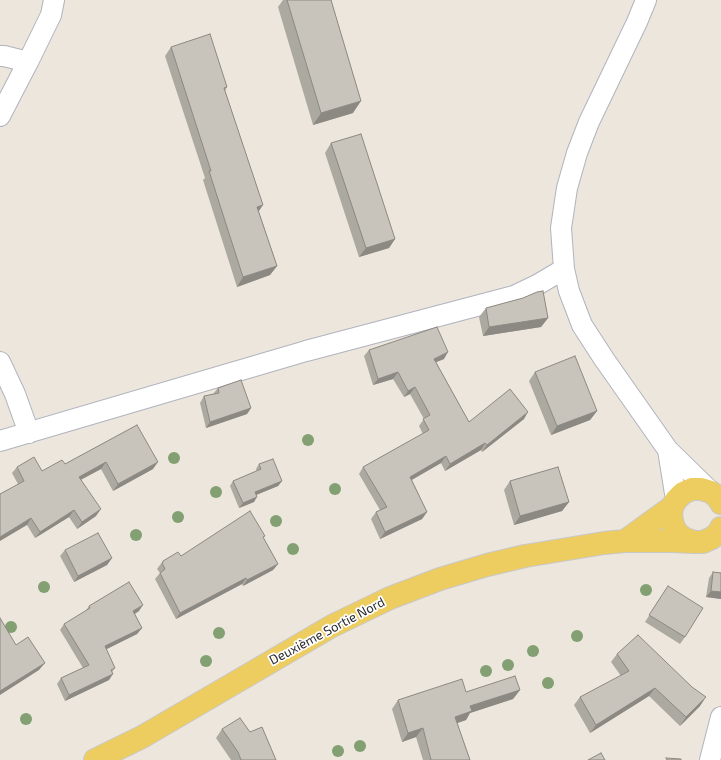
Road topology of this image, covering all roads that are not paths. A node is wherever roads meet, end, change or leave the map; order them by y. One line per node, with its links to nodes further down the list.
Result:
1 (54, 0): 4 (street)
2 (646, 0): 6 (street)
3 (1, 54): 4 (street)
4 (28, 62): 5 (street)
5 (0, 116)
6 (564, 269): 8 (street); 10 (street)
7 (0, 362): 8 (street)
8 (29, 433): 9 (street)
9 (0, 441)
10 (668, 450): 11 (street); 12 (street)
11 (718, 498): 12 (main road, Deuxième Sortie Nord)
12 (674, 504): 14 (main road, Deuxième Sortie Nord); 15 (main road)
13 (721, 528): 15 (main road)
14 (625, 541): 15 (main road, Deuxième Sortie Nord); 17 (main road, Deuxième Sortie Nord)
15 (706, 542)
16 (721, 717): 18 (street)
17 (95, 760)
18 (710, 760)

